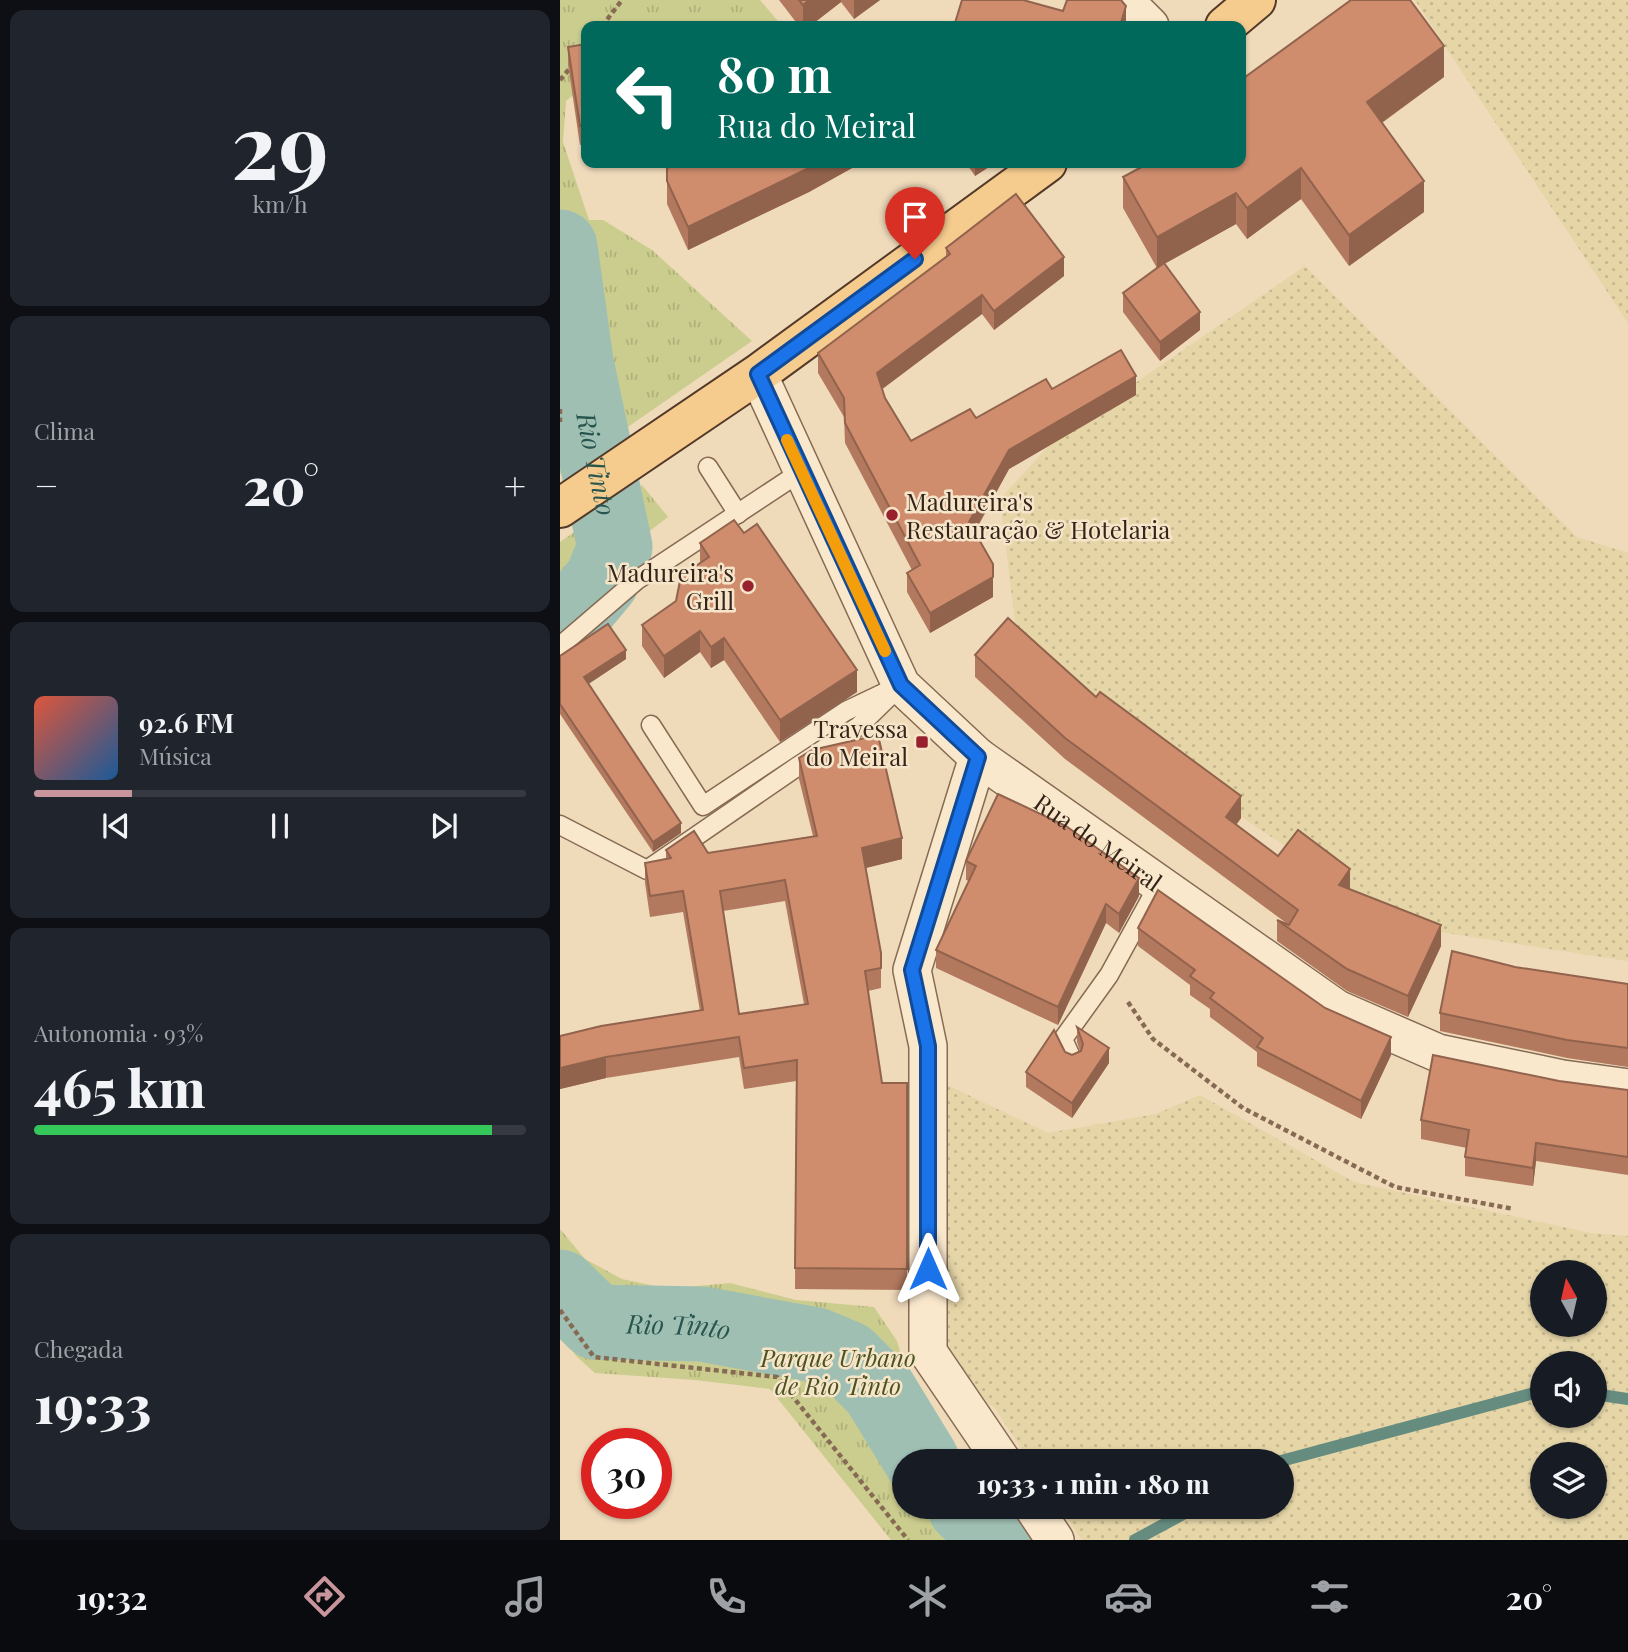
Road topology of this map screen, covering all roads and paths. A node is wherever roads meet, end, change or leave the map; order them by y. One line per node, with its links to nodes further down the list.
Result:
1 (622, 0): 4 (path)
2 (1124, 0): 5 (street)
3 (1256, 0): 6 (main road)
4 (606, 21)
5 (1145, 21)
6 (1230, 21)
7 (575, 61): 8 (path)
8 (560, 80)
9 (1040, 168): 10 (main road)
10 (758, 374): 14 (street, Rua do Meiral); 15 (main road)
11 (560, 409): 12 (path)
12 (560, 422)
13 (708, 467): 16 (lane)
14 (802, 471): 16 (lane); 18 (street, Rua do Meiral)
15 (560, 508)
16 (738, 514): 17 (lane)
17 (560, 646)
18 (901, 685): 19 (lane); 20 (street, Rua do Meiral); 21 (lane)
19 (651, 725)
20 (978, 757): 22 (street, Rua do Meiral); 28 (street)
21 (560, 825)
22 (1159, 884): 23 (lane); 25 (street, Rua do Meiral)
23 (1110, 975): 24 (lane); 26 (path)
24 (1072, 1059)
25 (1628, 1088)
26 (1514, 1209)
27 (560, 1310): 30 (path)
28 (994, 1449)
29 (1041, 1519): 31 (street)
30 (908, 1540)
31 (1055, 1540)

